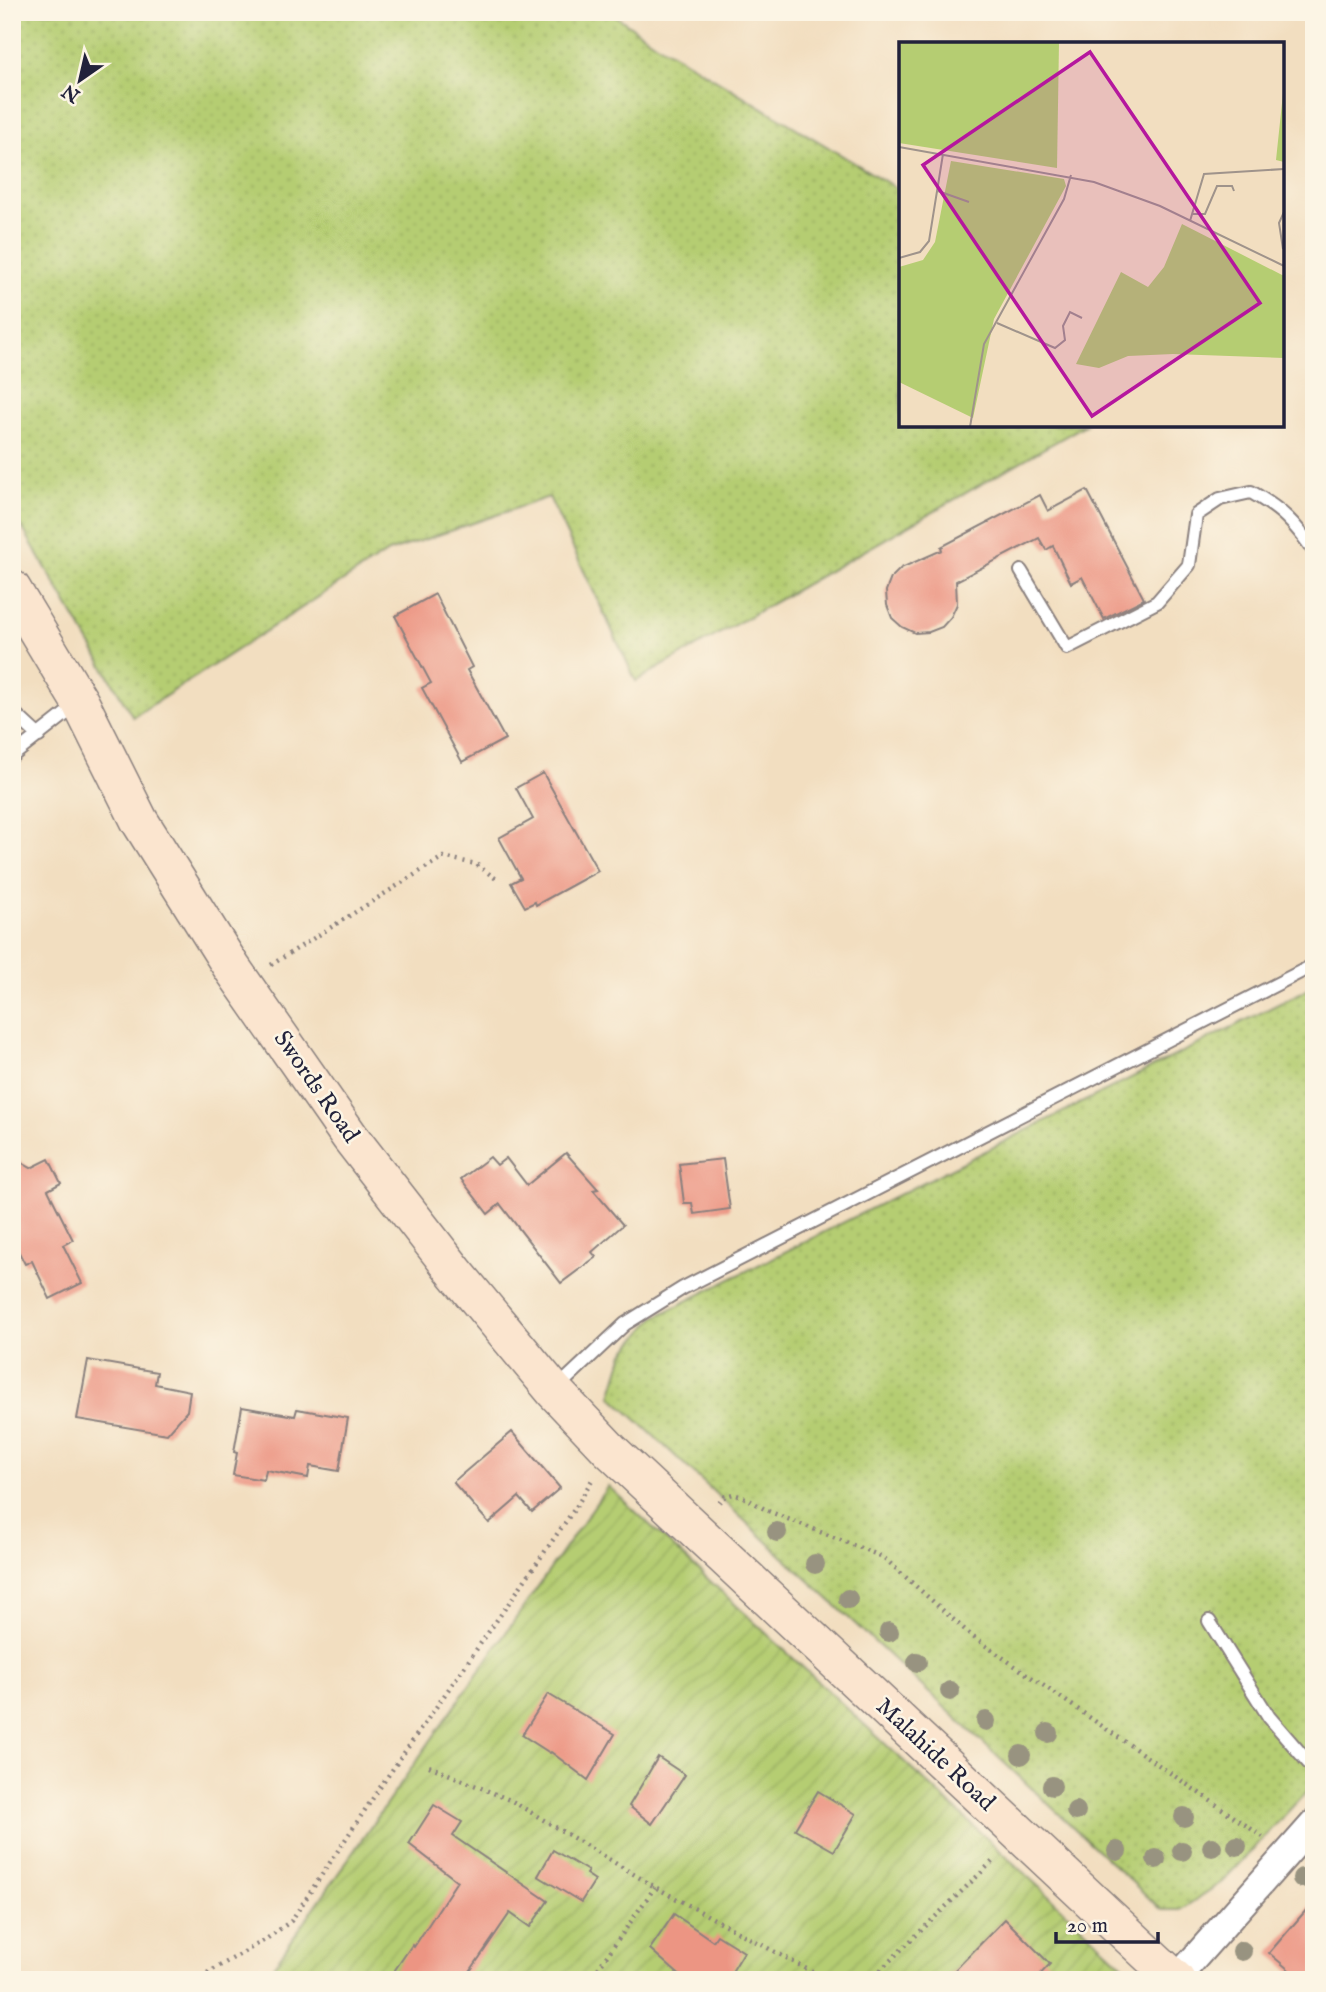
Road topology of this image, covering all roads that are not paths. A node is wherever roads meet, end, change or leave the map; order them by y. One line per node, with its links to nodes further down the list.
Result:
1 (1314, 551): 2 (lane)
2 (1021, 571)
3 (12, 589): 4 (main road, Swords Road)
4 (80, 702): 6 (lane); 9 (main road, Swords Road)
5 (12, 711): 6 (lane)
6 (39, 736): 7 (lane)
7 (12, 756)
8 (1314, 965): 9 (lane)
9 (554, 1391): 10 (main road, Swords Road)
10 (694, 1530): 14 (main road, Malahide Road)
11 (1209, 1621): 12 (lane)
12 (1314, 1769)
13 (1314, 1823): 14 (street)
14 (1176, 1980)

